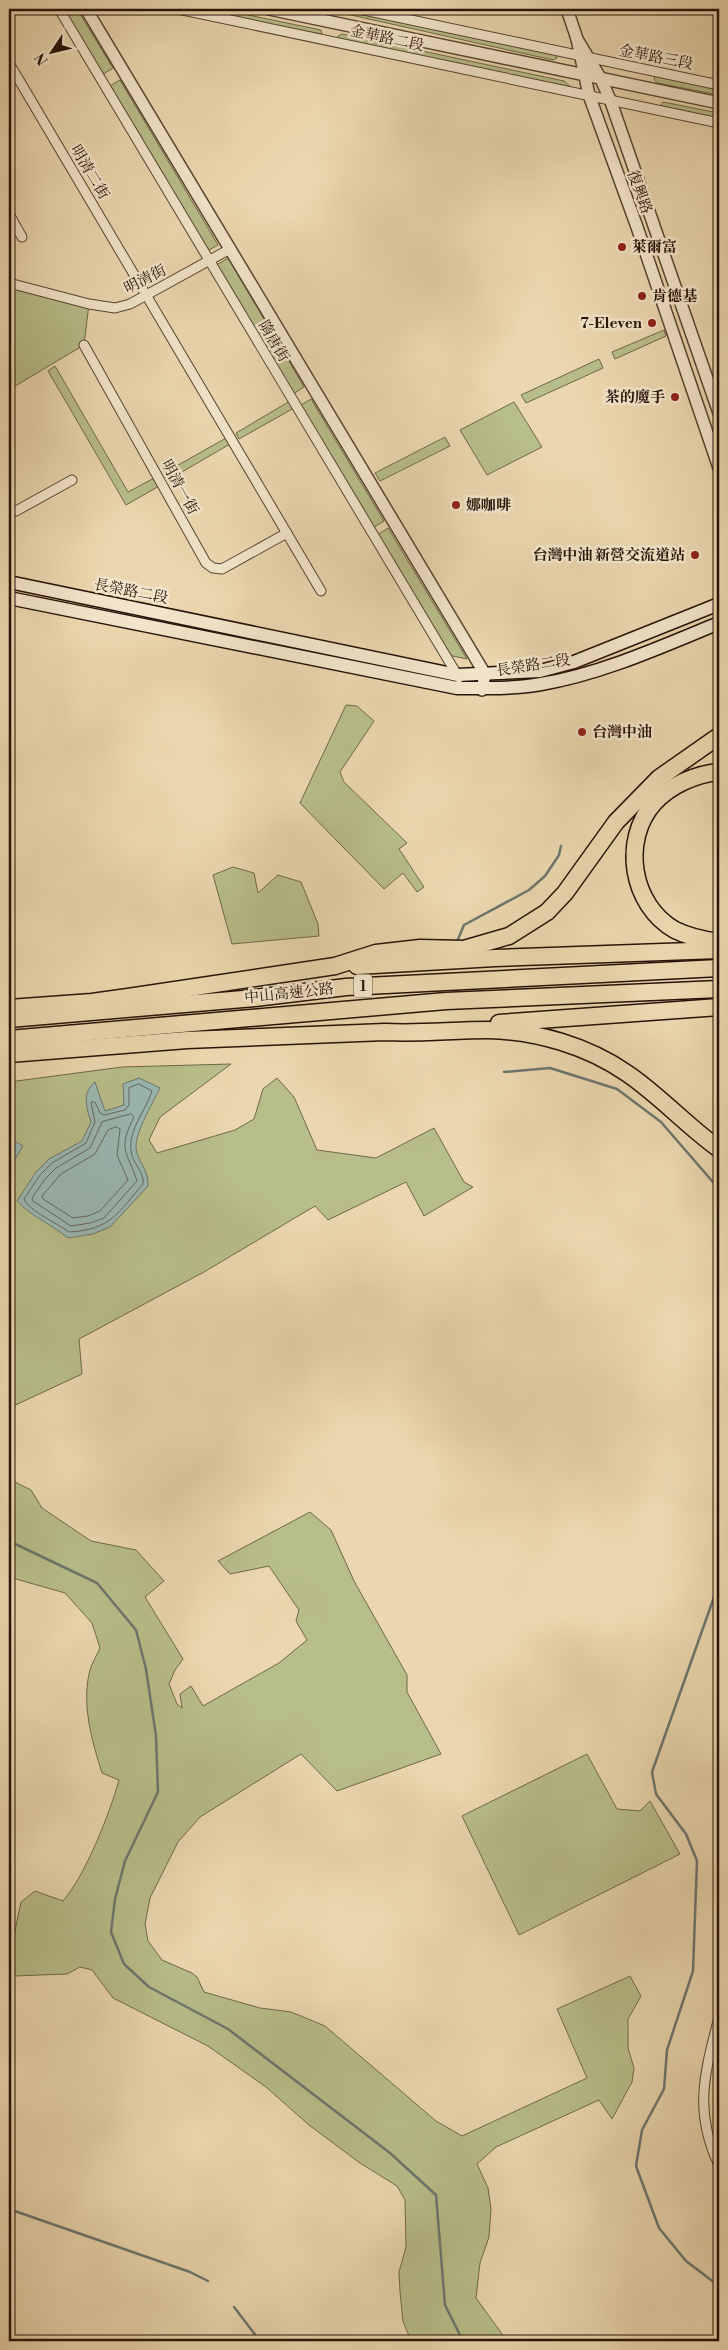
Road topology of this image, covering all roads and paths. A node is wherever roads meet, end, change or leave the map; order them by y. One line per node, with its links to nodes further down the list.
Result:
1 (59, 9): 19 (street, 隋唐街)
2 (86, 9): 18 (street, 隋唐街)
3 (178, 9): 12 (street, 金華路二段)
4 (269, 9): 9 (street, 金華路二段)
5 (359, 9): 7 (street, 金華路二段)
6 (567, 9): 7 (street, 復興路)
7 (583, 57): 9 (street, 復興路); 10 (street, 復興路); 11 (street, 金華路三段)
8 (9, 63): 21 (street, 明清二街)
9 (585, 76): 10 (street, 金華路二段); 12 (street, 復興路)
10 (600, 79): 13 (street, 復興路); 14 (street)
11 (719, 84)
12 (589, 95): 13 (street); 24 (street, 復興路)
13 (611, 102): 15 (street); 23 (street, 復興路)
14 (719, 103)
15 (719, 123)
16 (9, 214): 17 (street)
17 (22, 237)
18 (230, 249): 19 (street, 明清街); 38 (street, 隋唐街)
19 (209, 261): 21 (street, 明清街); 39 (street, 隋唐街)
20 (9, 283): 21 (street, 明清街)
21 (147, 295): 27 (street)
22 (84, 345): 27 (street, 明清一街)
23 (719, 413)
24 (719, 468)
25 (72, 480): 26 (street)
26 (9, 512)
27 (287, 533): 30 (street)
28 (9, 582): 29 (main road, 長榮路二段)
29 (23, 585): 32 (main road); 35 (main road, 長榮路二段)
30 (321, 591)
31 (9, 598): 32 (main road, 長榮路二段)
32 (22, 601): 36 (main road, 長榮路二段)
33 (719, 604): 38 (main road, 長榮路二段)
34 (719, 623): 41 (main road, 長榮路二段)
35 (232, 628): 36 (main road); 37 (main road, 長榮路二段)
36 (229, 642): 37 (main road, 長榮路二段)
37 (346, 659): 39 (main road, 長榮路二段); 40 (main road, 長榮路二段)
38 (485, 674): 39 (main road, 長榮路二段); 41 (street)
39 (457, 676): 40 (street, 隋唐街)
40 (465, 688): 41 (main road, 長榮路二段)
41 (482, 690)
42 (719, 736): 46 (highway)
43 (719, 772): 44 (highway)
44 (719, 942)
45 (719, 950): 46 (highway)
46 (335, 966): 50 (highway)
47 (719, 968): 51 (highway, 中山高速公路 / 1)
48 (719, 989): 53 (highway, 中山高速公路 / 1)
49 (719, 1007): 52 (highway)
50 (9, 1008)
51 (9, 1019)
52 (385, 1032): 54 (highway); 55 (highway)
53 (9, 1039)
54 (9, 1054)
55 (719, 1149)
56 (719, 2017): 57 (street)
57 (719, 2165)

